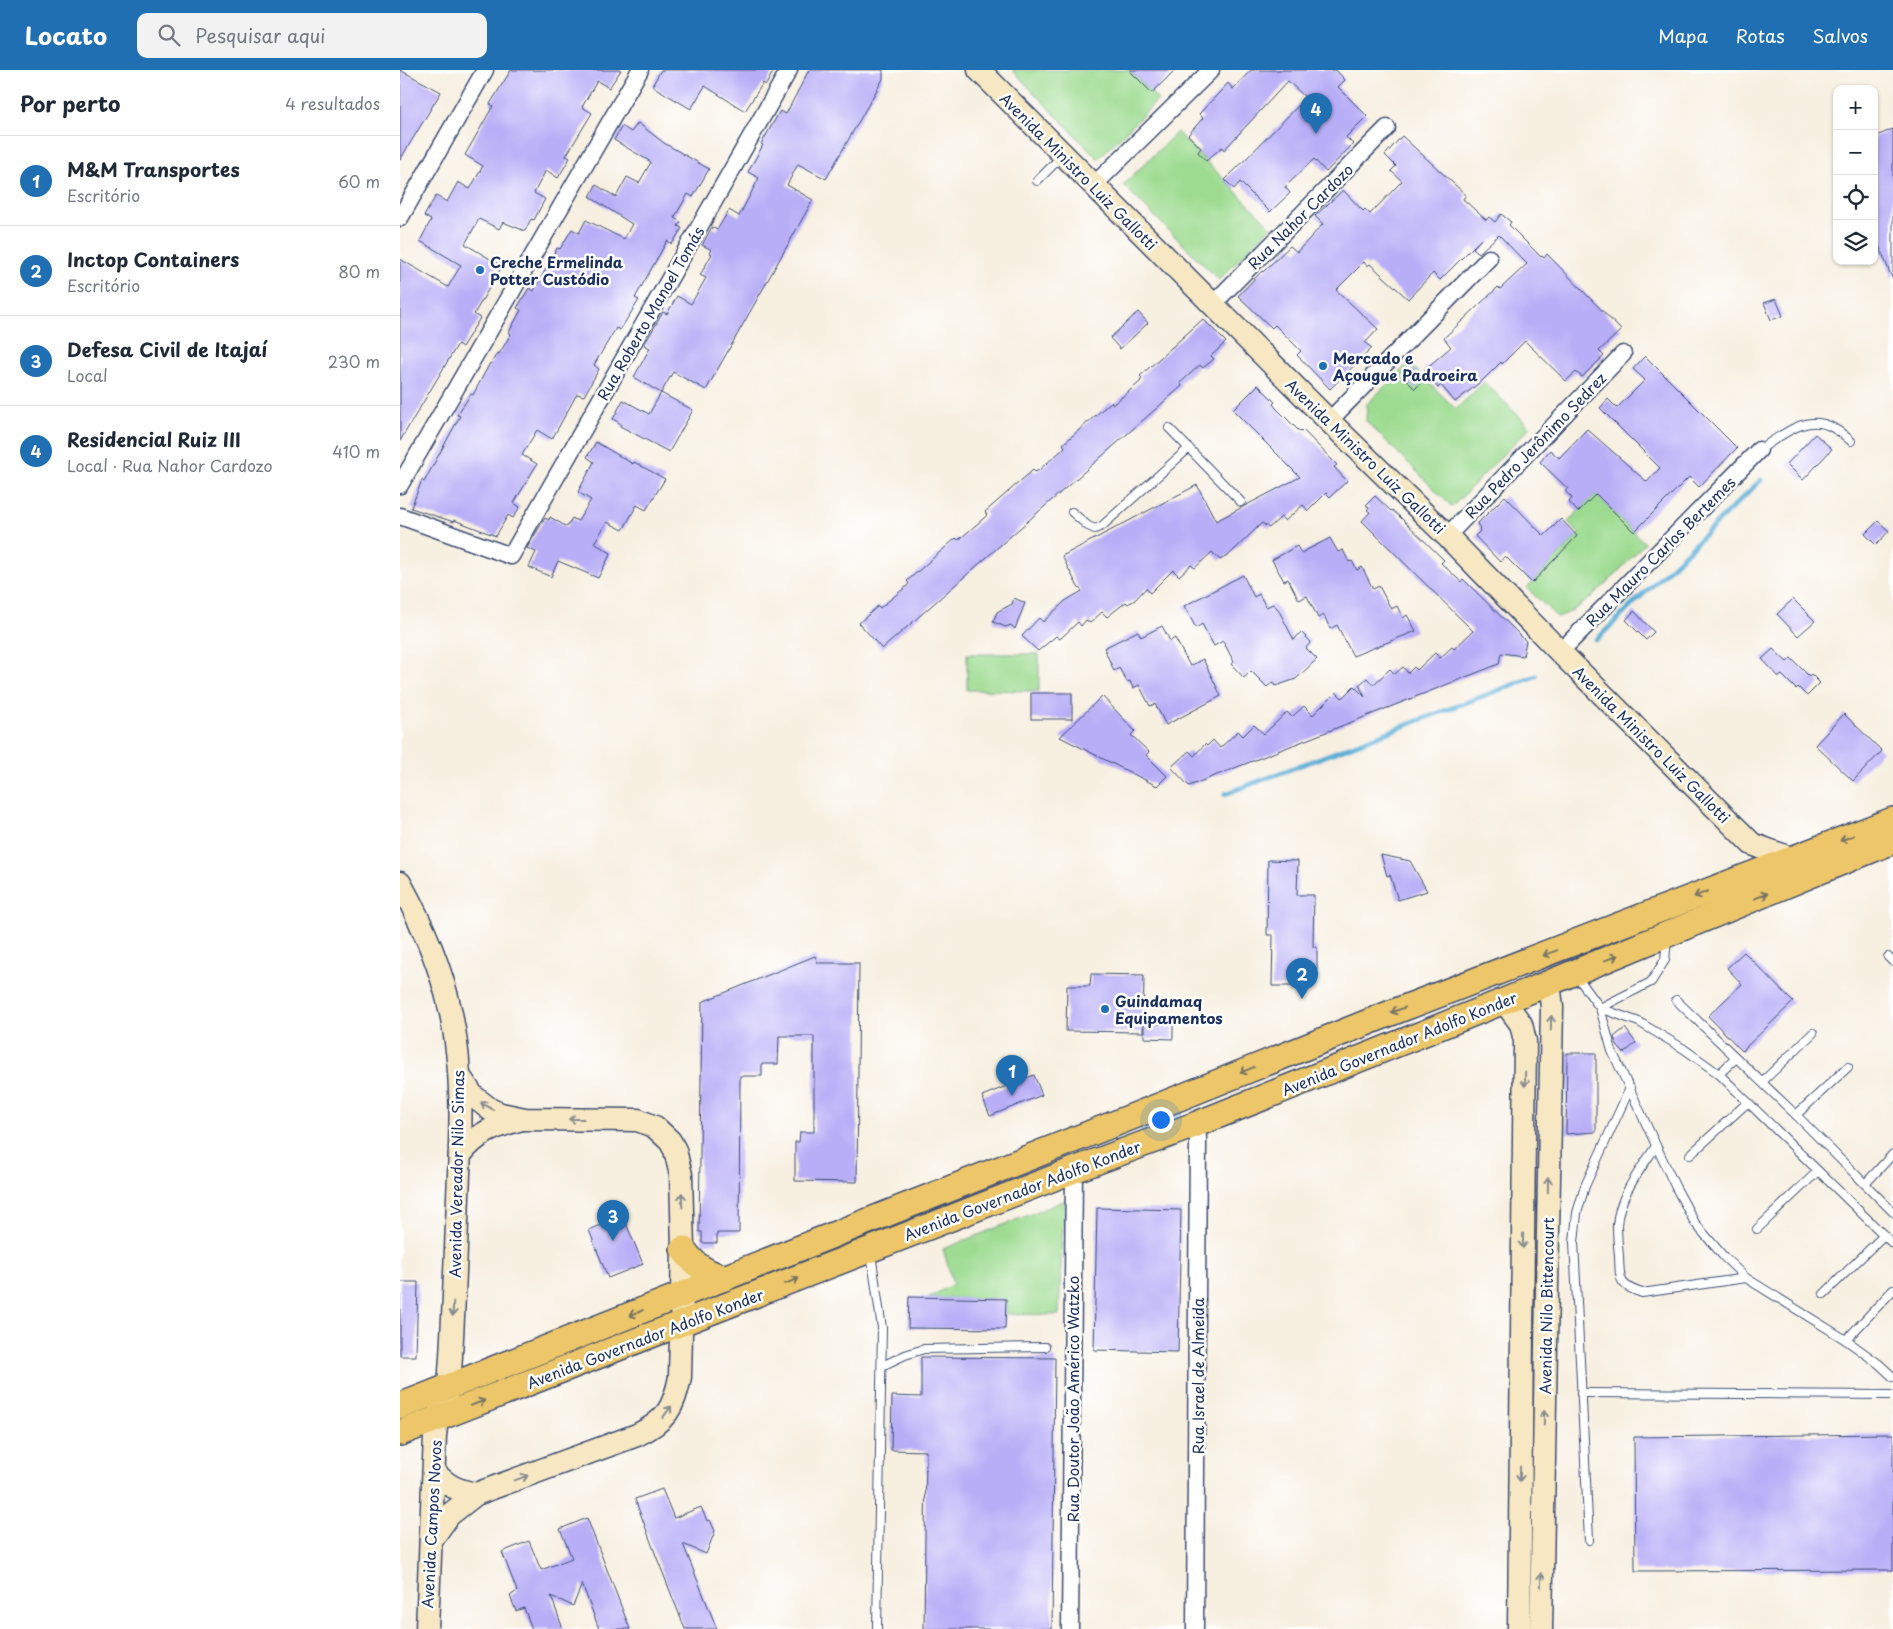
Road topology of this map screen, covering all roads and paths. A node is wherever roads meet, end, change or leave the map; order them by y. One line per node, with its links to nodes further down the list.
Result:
1 (485, 70): 10 (street)
2 (640, 70): 19 (street)
3 (789, 70): 22 (street, Rua Roberto Manoel Tomás)
4 (979, 70): 7 (street, Avenida Ministro Luiz Gallotti)
5 (1211, 70): 9 (street)
6 (1387, 128): 12 (street, Rua Nahor Cardozo)
7 (1064, 155): 8 (lane); 9 (street, Avenida Ministro Luiz Gallotti)
8 (1037, 181)
9 (1094, 185): 12 (street, Avenida Ministro Luiz Gallotti)
10 (400, 218)
11 (1489, 258): 14 (street)
12 (1213, 304): 14 (street, Avenida Ministro Luiz Gallotti)
13 (1622, 354): 23 (street, Rua Pedro Jerônimo Sedrez)
14 (1329, 421): 23 (street, Avenida Ministro Luiz Gallotti)
15 (1168, 428): 17 (lane)
16 (1851, 441): 18 (lane)
17 (1189, 448): 20 (lane); 21 (lane)
18 (1759, 450): 24 (street, Rua Mauro Carlos Bertemes)
19 (400, 485)
20 (1241, 502)
21 (1072, 512)
22 (400, 516)
23 (1448, 536): 24 (street, Avenida Ministro Luiz Gallotti)
24 (1560, 652): 27 (street, Avenida Ministro Luiz Gallotti)
25 (1893, 820): 28 (main road, Avenida Governador Adolfo Konder, one-way to 28)
26 (1893, 841): 31 (main road, Avenida Governador Adolfo Konder, one-way to 26)
27 (1752, 844): 28 (street, Avenida Ministro Luiz Gallotti); 29 (street)
28 (1793, 859): 29 (main road, Avenida Governador Adolfo Konder)
29 (1747, 876): 61 (main road, Avenida Governador Adolfo Konder, one-way to 61)
30 (400, 883): 41 (street, Avenida Vereador Nilo Simas)
31 (1668, 934): 32 (main road, Avenida Governador Adolfo Konder, one-way to 31); 36 (lane)
32 (1574, 973): 33 (main road, Avenida Governador Adolfo Konder); 36 (lane)
33 (1550, 983): 35 (main road, Avenida Governador Adolfo Konder); 86 (street, Avenida Nilo Bittencourt, one-way to 33)
34 (1676, 1000): 38 (lane)
35 (1504, 1001): 47 (main road, Avenida Governador Adolfo Konder); 85 (street, Avenida Nilo Bittencourt, one-way to 85)
36 (1600, 1008): 40 (lane); 43 (lane)
37 (1813, 1033): 42 (lane)
38 (1736, 1058): 40 (lane); 42 (lane)
39 (1848, 1066): 45 (lane)
40 (1719, 1074): 44 (lane)
41 (460, 1077): 46 (street, one-way to 41); 50 (street, Avenida Vereador Nilo Simas)
42 (1762, 1082): 45 (lane)
43 (1630, 1088): 48 (lane); 72 (lane)
44 (1747, 1102): 51 (lane); 53 (lane)
45 (1796, 1115): 54 (lane)
46 (525, 1119): 50 (street); 59 (street, one-way to 46)
47 (1197, 1124): 52 (main road, Avenida Governador Adolfo Konder); 84 (street, Rua Israel de Almeida)
48 (1656, 1146): 62 (lane); 62 (lane)
49 (1893, 1154): 54 (lane)
50 (460, 1155): 71 (street, Avenida Vereador Nilo Simas, one-way to 71)
51 (1690, 1155)
52 (1074, 1170): 60 (main road, Avenida Governador Adolfo Konder); 83 (street, Rua Doutor João Américo Watzko)
53 (1818, 1171): 56 (lane); 57 (lane)
54 (1865, 1184): 55 (lane)
55 (1893, 1212)
56 (1757, 1229)
57 (1884, 1235): 58 (lane); 64 (lane)
58 (1893, 1244)
59 (683, 1249): 61 (main road); 65 (street)
60 (870, 1249): 66 (main road, Avenida Governador Adolfo Konder, one-way to 60); 69 (lane)
61 (726, 1278): 65 (main road, Avenida Governador Adolfo Konder)
62 (1746, 1278): 67 (lane)
63 (1893, 1290): 67 (lane)
64 (1824, 1294)
65 (681, 1295): 66 (street); 71 (main road, Avenida Governador Adolfo Konder, one-way to 71)
66 (681, 1324): 75 (main road, Avenida Governador Adolfo Konder, one-way to 66); 78 (street, one-way to 66)
67 (1846, 1340): 70 (lane)
68 (1046, 1347): 69 (lane)
69 (882, 1366): 82 (lane)
70 (1893, 1377)
71 (449, 1387): 74 (main road, Avenida Governador Adolfo Konder); 75 (street, Avenida Vereador Nilo Simas)
72 (1581, 1393): 73 (lane); 80 (lane)
73 (1893, 1395)
74 (400, 1406)
75 (437, 1419): 76 (main road, Avenida Governador Adolfo Konder); 77 (street, Avenida Campos Novos)
76 (400, 1434)
77 (434, 1472): 78 (street); 79 (street, Avenida Campos Novos)
78 (476, 1494): 79 (street)
79 (431, 1540): 81 (street, Avenida Campos Novos)
80 (1589, 1540)
81 (427, 1629)
82 (877, 1629)
83 (1070, 1629)
84 (1195, 1629)
85 (1519, 1629)
86 (1540, 1629)

